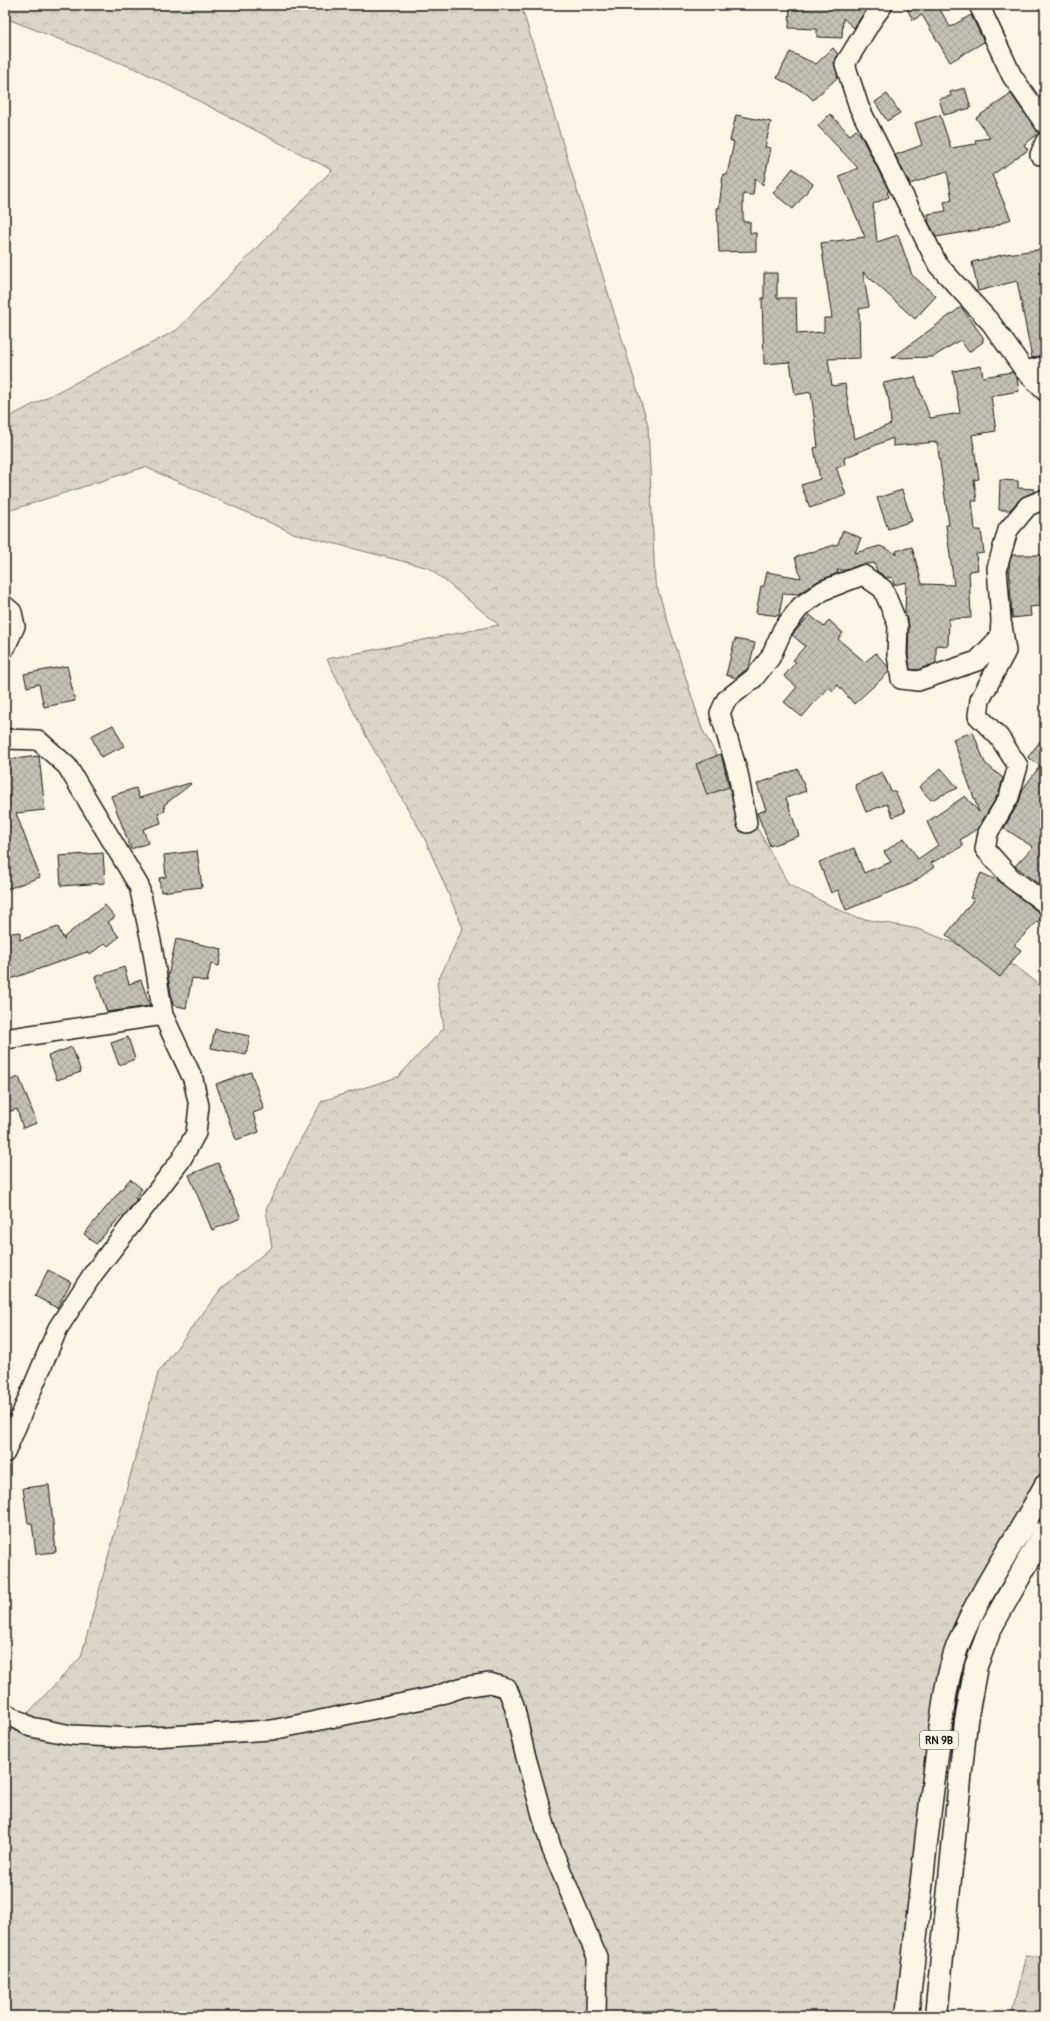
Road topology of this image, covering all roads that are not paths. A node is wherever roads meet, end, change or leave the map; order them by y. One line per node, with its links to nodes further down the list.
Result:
1 (883, 5): 5 (street)
2 (979, 5): 3 (street)
3 (1045, 124)
4 (1045, 366): 5 (street)
5 (1025, 371): 6 (street)
6 (1045, 392)
7 (1045, 499): 9 (street)
8 (5, 606): 10 (street)
9 (1001, 620): 13 (street); 14 (street)
10 (5, 648)
11 (5, 735): 12 (street)
12 (5, 739): 15 (street)
13 (747, 823)
14 (1045, 903)
15 (163, 1015): 16 (street); 17 (street)
16 (5, 1039)
17 (5, 1453)
18 (1045, 1486): 22 (main road, RN 9B)
19 (1045, 1531): 23 (main road, RN 9B)
20 (5, 1714): 21 (street)
21 (596, 2016)
22 (907, 2016)
23 (936, 2016)

